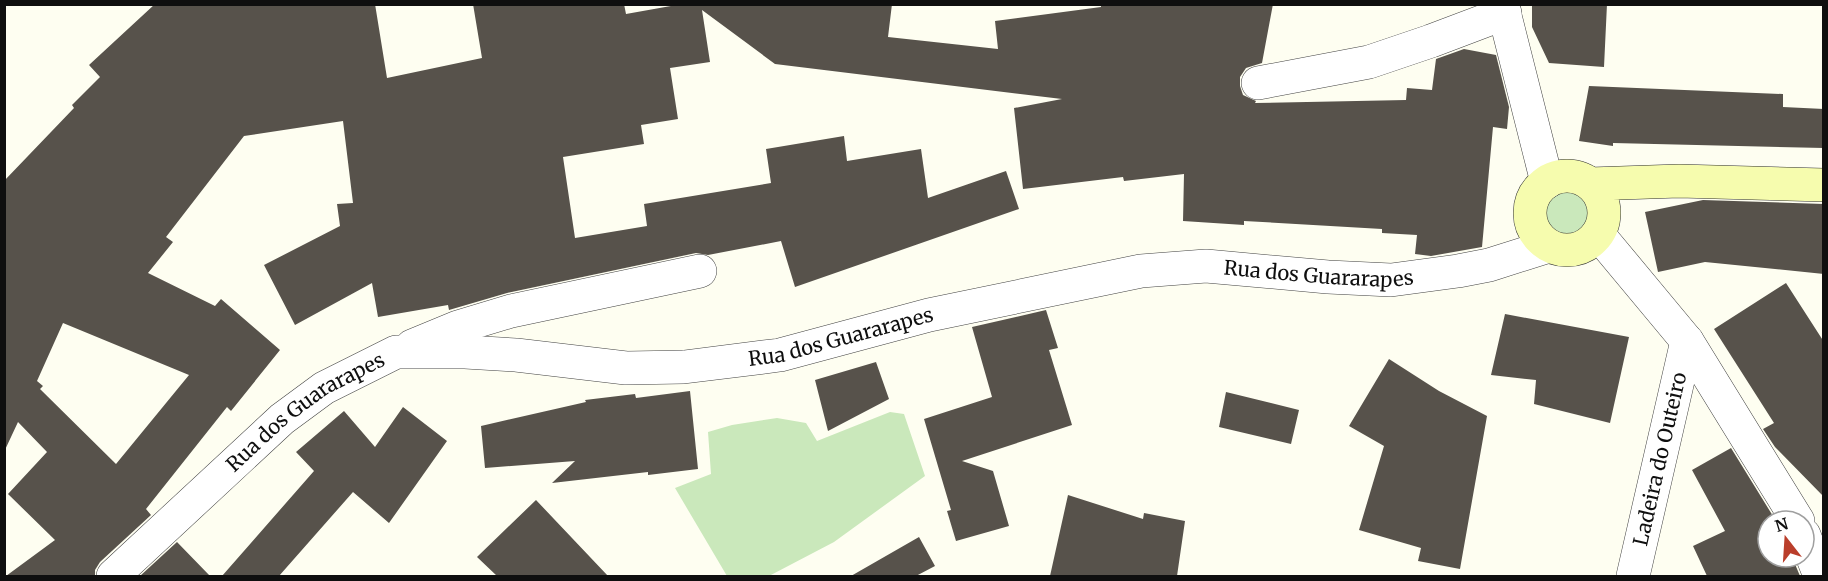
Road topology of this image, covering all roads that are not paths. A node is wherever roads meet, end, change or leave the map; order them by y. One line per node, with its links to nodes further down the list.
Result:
1 (1503, 9): 2 (street); 3 (street)
2 (1258, 83)
3 (1547, 182): 4 (street); 7 (street)
4 (1590, 184): 5 (street); 6 (street)
5 (1824, 185)
6 (1598, 234): 7 (street); 9 (street)
7 (1549, 246): 10 (street, Rua dos Guararapes)
8 (700, 271): 10 (street)
9 (1687, 341): 11 (street); 13 (street, Ladeira do Outeiro)
10 (396, 352): 12 (street, Rua dos Guararapes)
11 (1791, 509)
12 (113, 576)
13 (1634, 576)

